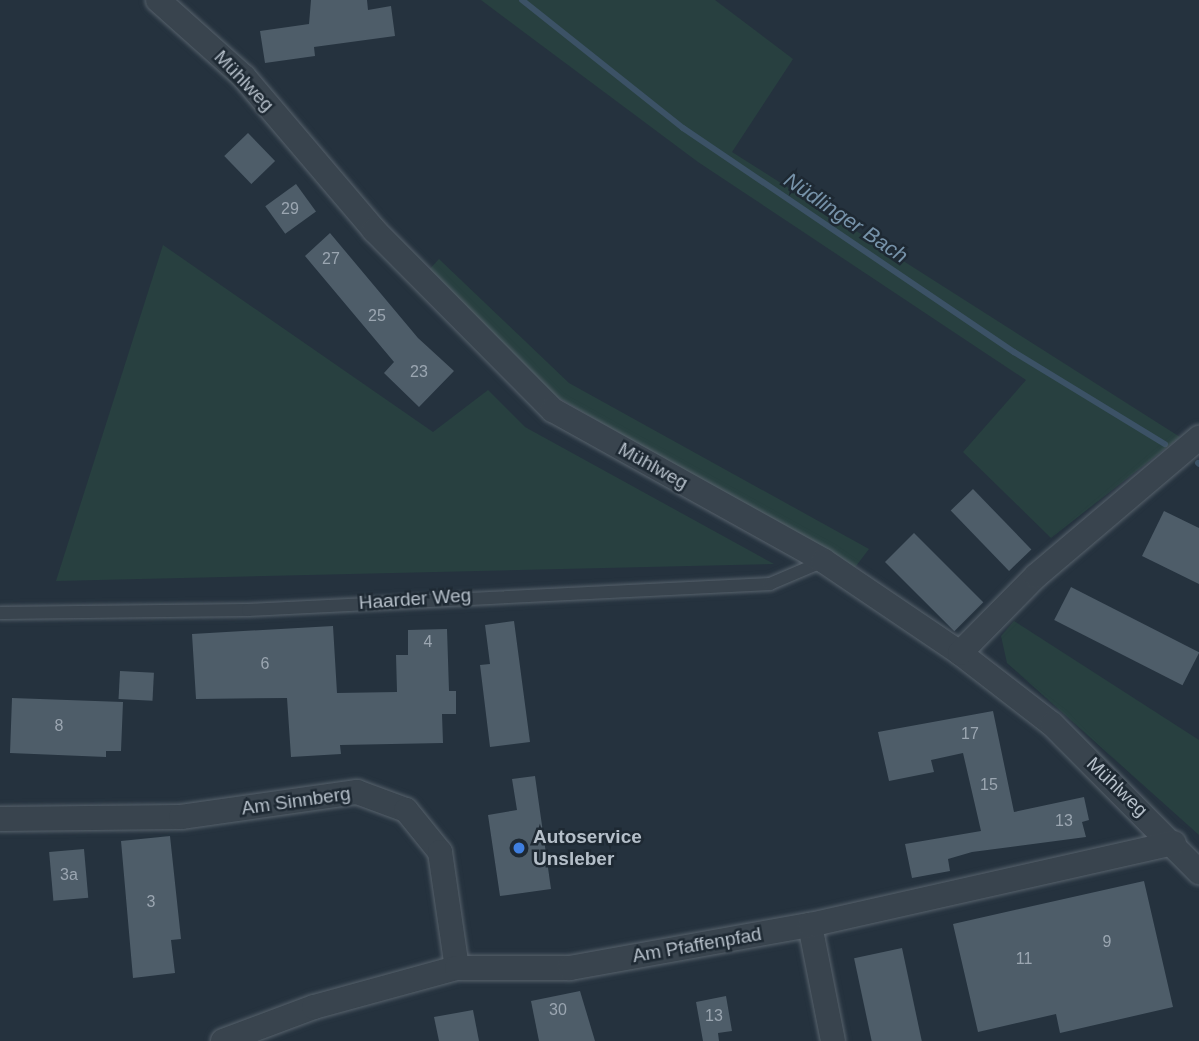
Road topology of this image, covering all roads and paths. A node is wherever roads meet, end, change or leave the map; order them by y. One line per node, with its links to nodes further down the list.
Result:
1 (158, 0): 3 (street, Mühlweg)
2 (1199, 438): 5 (street)
3 (824, 561): 4 (lane, Haarder Weg); 5 (street, Mühlweg)
4 (0, 614)
5 (960, 653): 7 (street, Mühlweg)
6 (4, 821): 10 (street, Am Sinnberg)
7 (1174, 843): 8 (street, Mühlweg); 9 (street, Am Pfaffenpfad)
8 (1199, 872)
9 (810, 925): 10 (street, Am Pfaffenpfad); 12 (street)
10 (457, 968): 11 (street, Am Pfaffenpfad)
11 (223, 1041)
12 (833, 1041)

